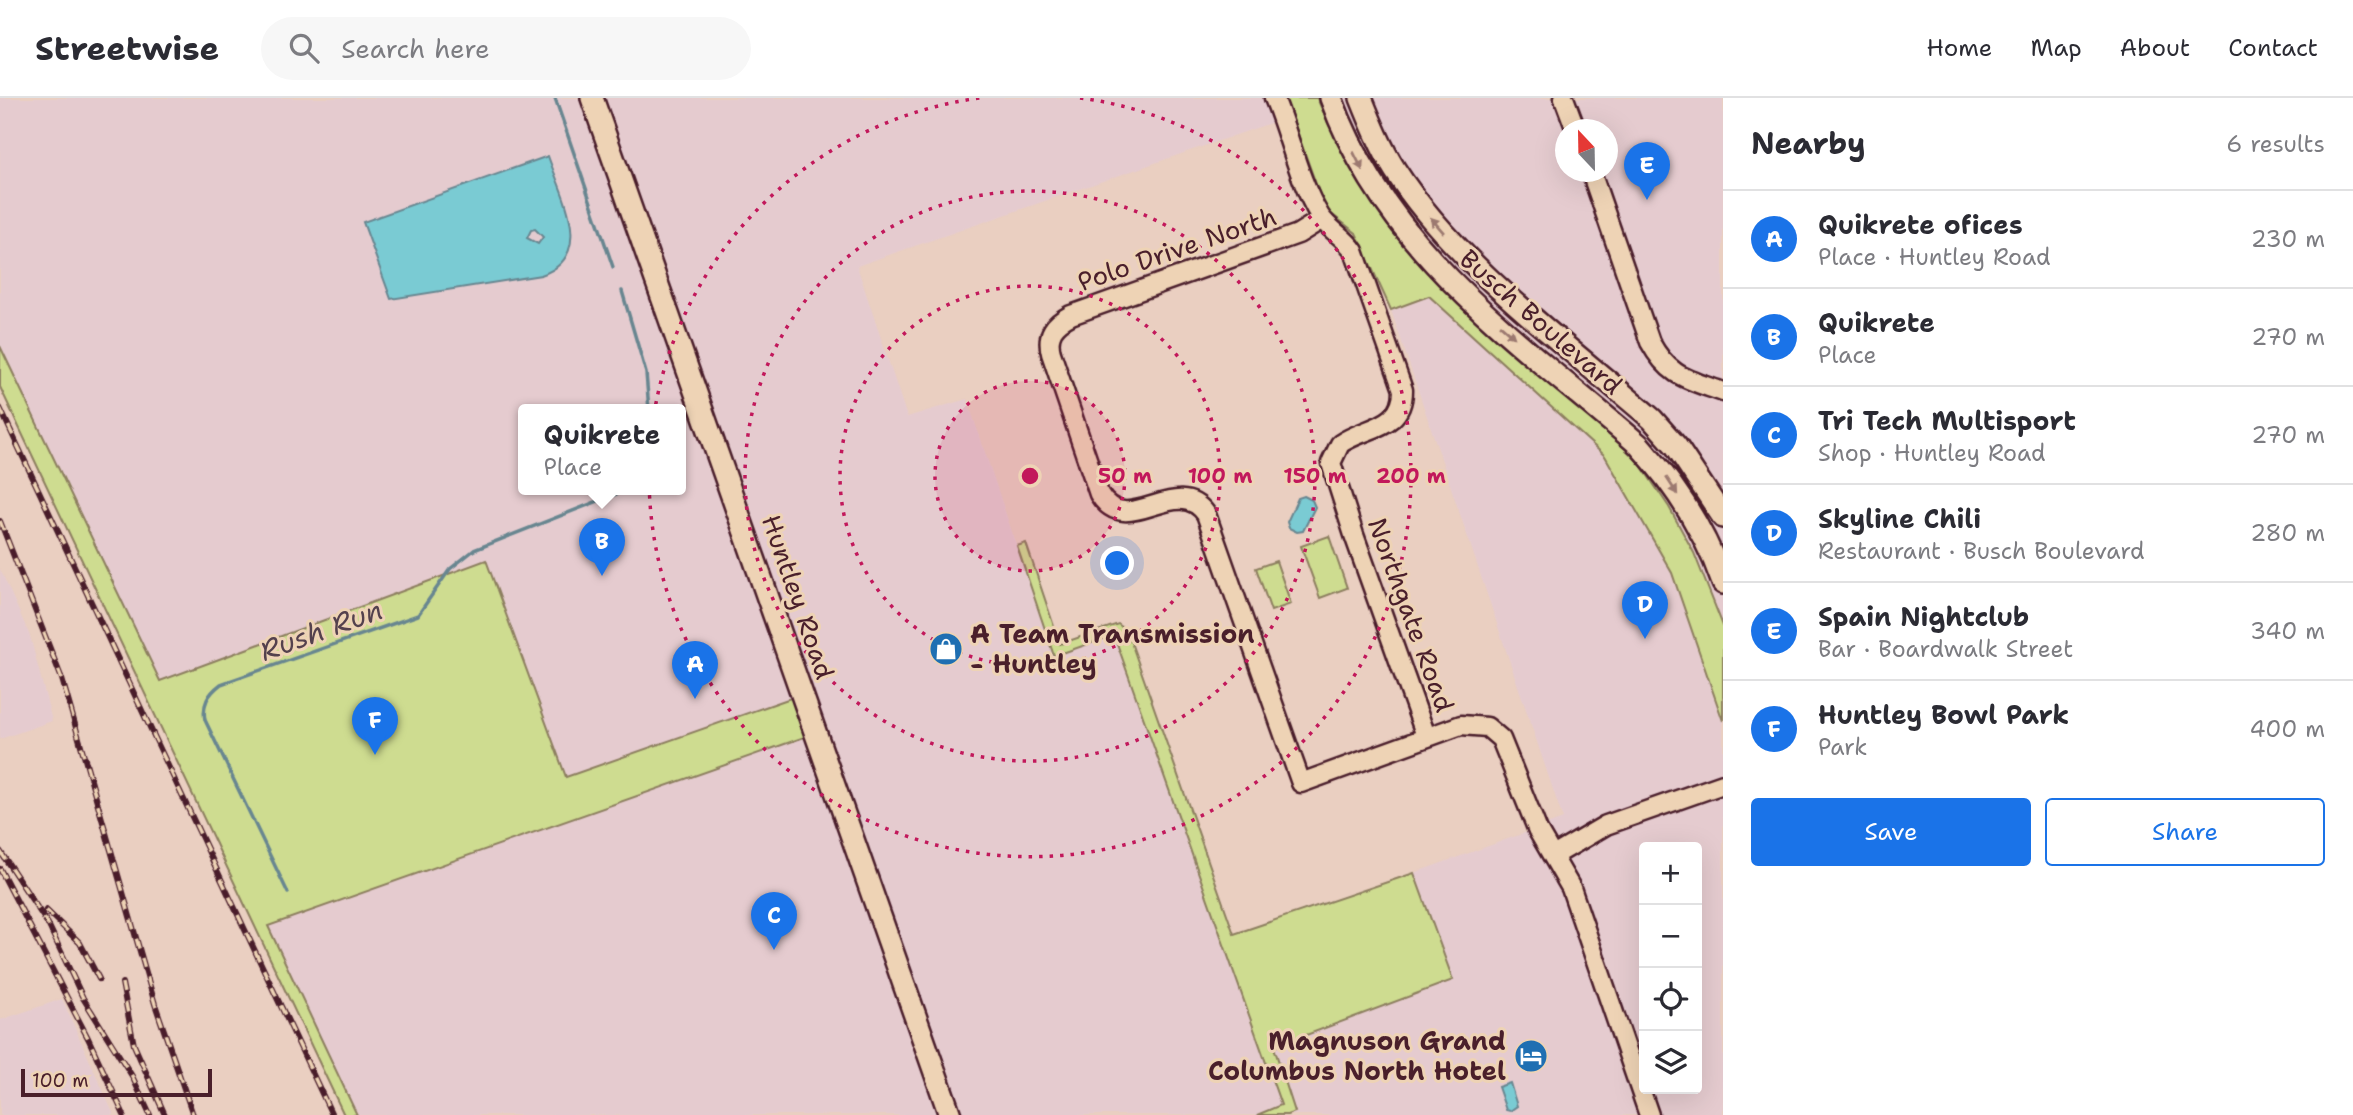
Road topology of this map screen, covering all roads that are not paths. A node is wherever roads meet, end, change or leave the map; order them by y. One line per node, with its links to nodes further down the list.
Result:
1 (592, 98): 15 (main road, Huntley Road)
2 (1274, 98): 8 (street, Northgate Road)
3 (1331, 98): 11 (main road, Busch Boulevard, one-way to 11)
4 (1361, 98): 10 (main road, Busch Boulevard, one-way to 4)
5 (1564, 98): 6 (street)
6 (1572, 119)
7 (1594, 182): 9 (street)
8 (1322, 219): 12 (street, Northgate Road); 12 (street, Polo Drive North)
9 (1723, 392)
10 (1723, 517)
11 (1723, 583)
12 (1426, 736): 14 (street, Northgate Road)
13 (1723, 784): 14 (street)
14 (1555, 855): 16 (street, Northgate Road)
15 (950, 1115)
16 (1650, 1115)

